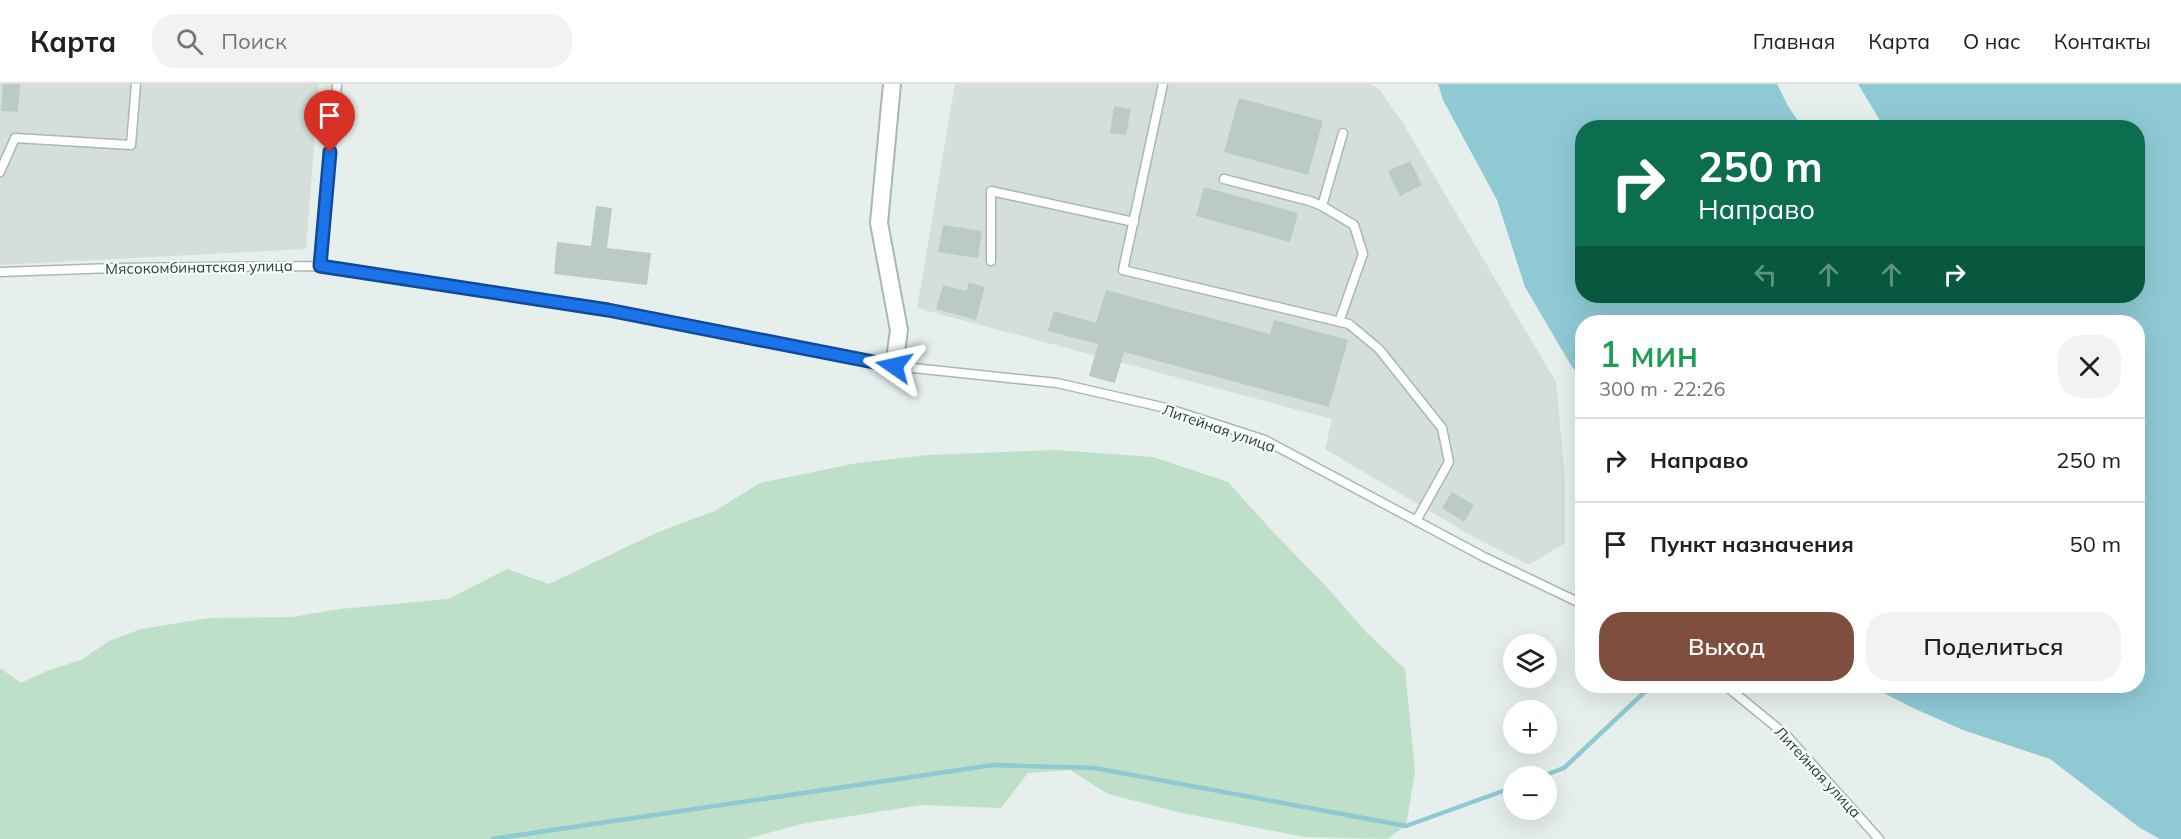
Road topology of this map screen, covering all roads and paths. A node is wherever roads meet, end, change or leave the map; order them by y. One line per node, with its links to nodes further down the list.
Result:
1 (136, 84): 6 (lane)
2 (337, 84): 11 (lane)
3 (892, 84): 14 (street)
4 (1163, 84): 9 (lane)
5 (1342, 133): 8 (lane)
6 (0, 172)
7 (1224, 179): 8 (lane)
8 (1322, 206): 13 (lane)
9 (1134, 222): 10 (lane); 13 (lane)
10 (991, 261)
11 (320, 266): 12 (lane, Мясокомбинатская улица); 14 (lane, Мясокомбинатская улица)
12 (0, 272)
13 (1339, 322): 15 (lane)
14 (894, 366): 15 (lane, Литейная улица)
15 (1416, 521): 16 (lane, Литейная улица)
16 (1575, 601)
17 (1735, 693): 18 (lane, Литейная улица)
18 (1879, 839)

